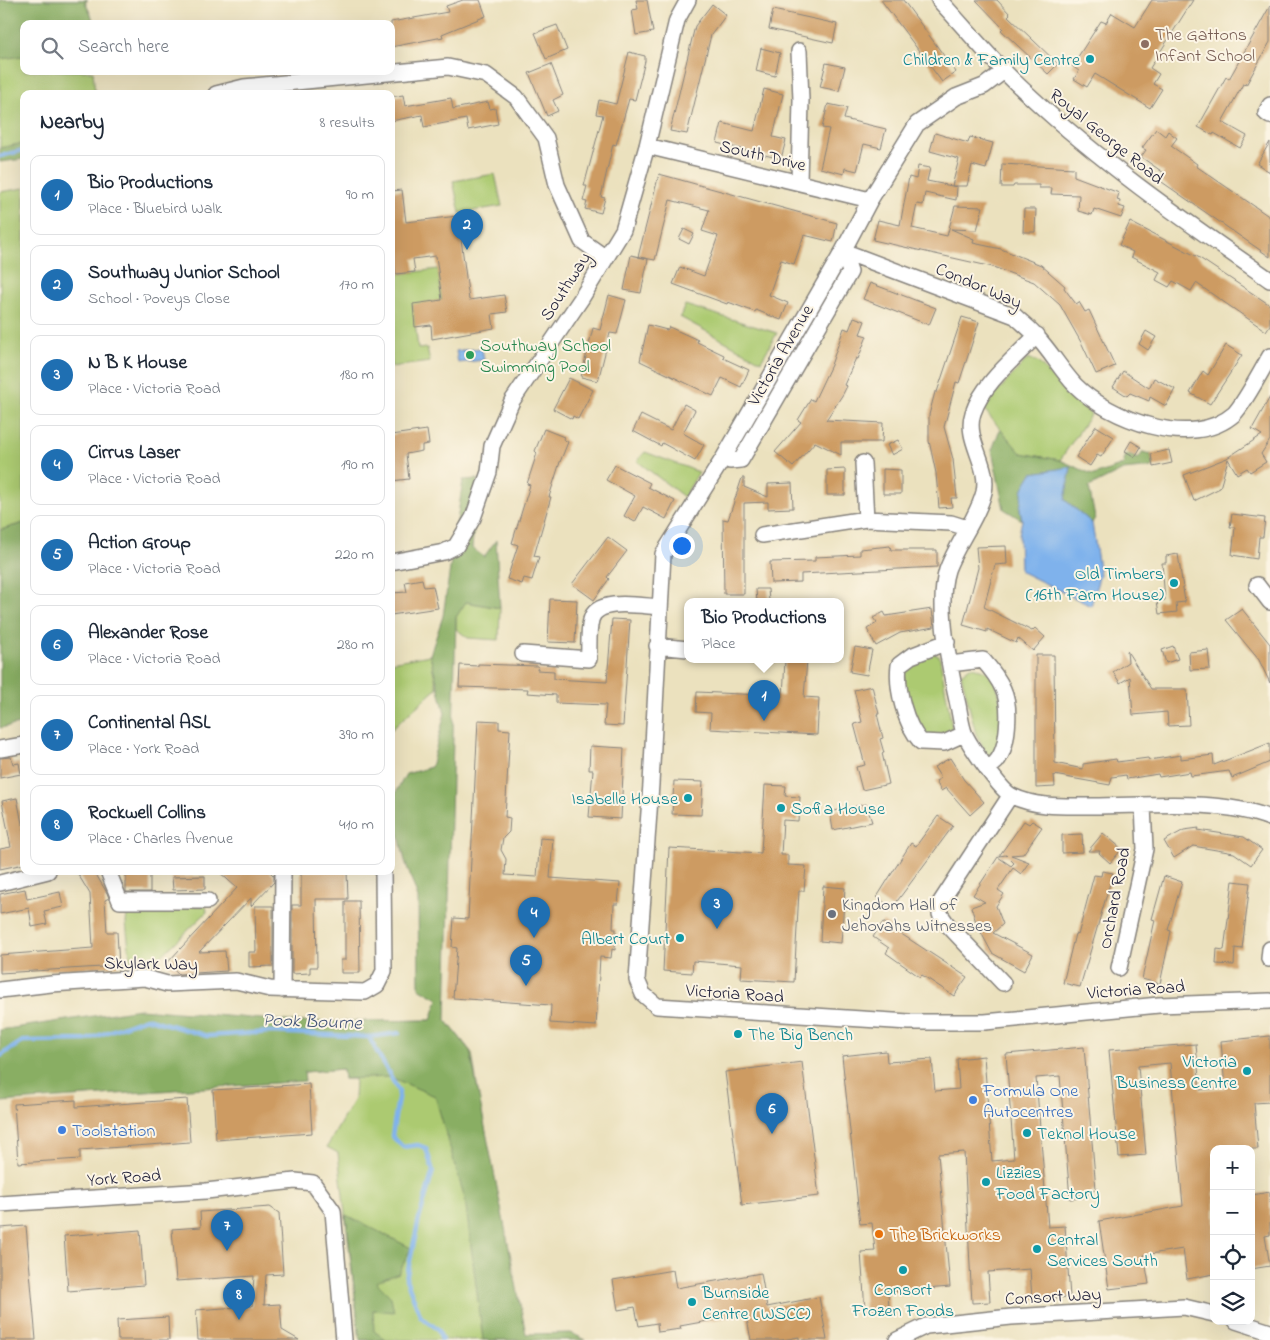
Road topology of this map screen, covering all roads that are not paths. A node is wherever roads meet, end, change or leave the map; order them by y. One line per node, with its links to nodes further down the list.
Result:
1 (688, 0): 10 (street, Southway)
2 (944, 2): 4 (street, Royal George Road)
3 (799, 51): 11 (street)
4 (1004, 71): 12 (street, Victoria Avenue); 15 (street, Royal George Road)
5 (395, 72): 14 (street)
6 (366, 75): 7 (street)
7 (232, 90)
8 (1270, 105): 9 (street)
9 (1270, 116)
10 (647, 146): 11 (street, South Drive); 14 (street, Southway)
11 (798, 182): 12 (street, South Drive)
12 (870, 200): 13 (street, Victoria Avenue)
13 (843, 251): 16 (street, Condor Way); 22 (street, Victoria Avenue)
14 (606, 258): 23 (street, Southway)
15 (1270, 280)
16 (1036, 336): 17 (street, Condor Way); 20 (street)
17 (1270, 356)
18 (864, 463): 19 (street)
19 (866, 519): 20 (street); 21 (street)
20 (967, 528): 27 (street)
21 (762, 534)
22 (663, 554): 26 (street, Victoria Road)
23 (395, 561)
24 (1257, 585): 25 (street)
25 (1270, 602)
26 (659, 607): 28 (street, Victoria Road); 30 (street)
27 (947, 642): 31 (street); 32 (street)
28 (657, 646): 29 (street); 49 (street, Victoria Road)
29 (684, 649)
30 (523, 654)
31 (950, 664): 32 (street); 35 (street)
32 (964, 734): 35 (street)
33 (20, 746): 34 (street)
34 (0, 750)
35 (987, 769): 36 (street)
36 (1010, 796): 37 (street); 46 (street)
37 (1144, 806): 38 (street); 45 (street, Orchard Road)
38 (1270, 818)
39 (32, 875): 43 (street)
40 (110, 875): 44 (street)
41 (283, 875): 48 (street)
42 (383, 875): 48 (street, Skylark Way)
43 (0, 883)
44 (208, 901)
45 (1119, 968)
46 (1003, 983)
47 (0, 990): 48 (street, Skylark Way)
48 (276, 990)
49 (1270, 1002)
50 (0, 1204): 54 (street, York Road)
51 (1210, 1313): 55 (street, Consort Way)
52 (1248, 1325): 53 (street)
53 (1270, 1332)
54 (344, 1340)
55 (897, 1340)

